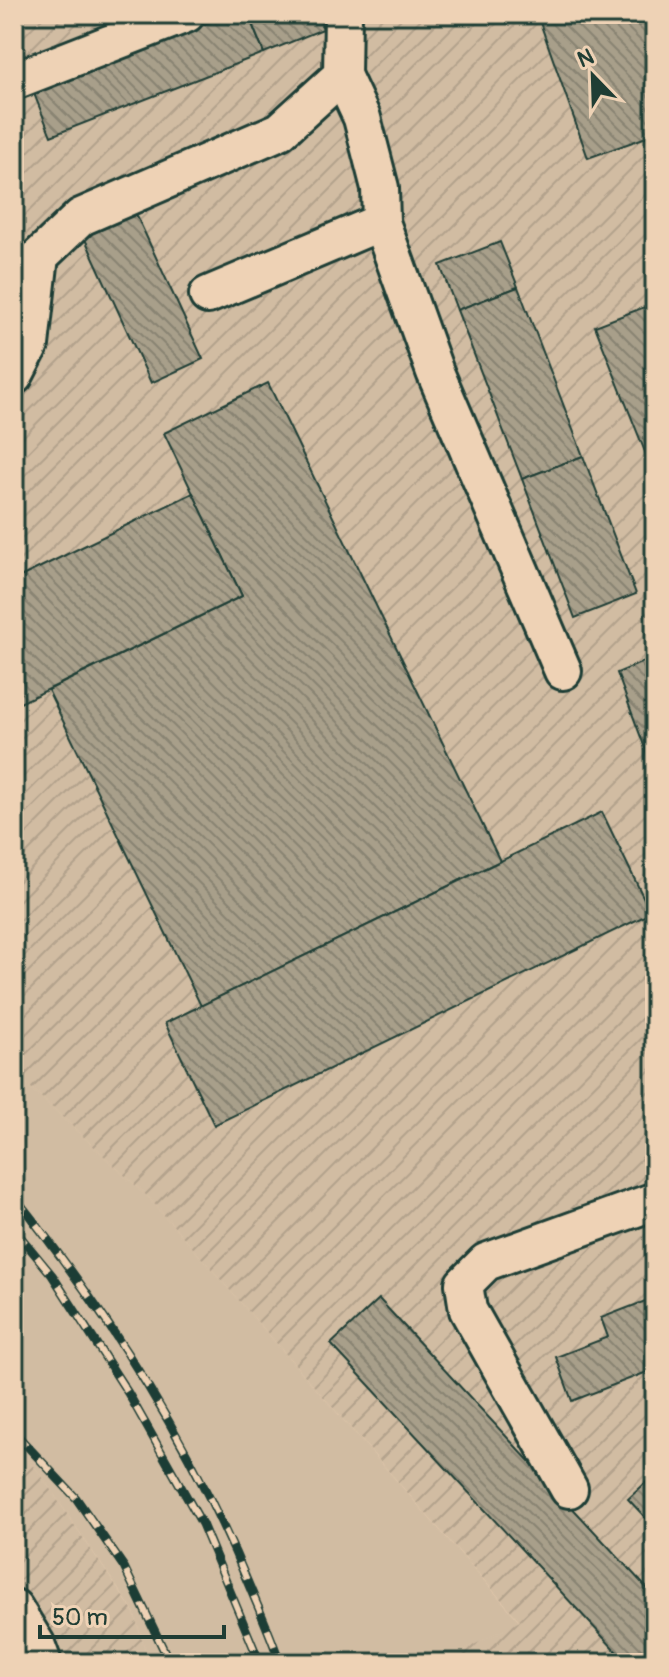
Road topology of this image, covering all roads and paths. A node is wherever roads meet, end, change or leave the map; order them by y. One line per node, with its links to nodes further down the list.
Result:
1 (186, 14): 4 (lane)
2 (343, 14): 3 (lane)
3 (342, 75): 5 (lane); 7 (lane)
4 (14, 81)
5 (381, 222): 6 (lane); 8 (lane)
6 (208, 295)
7 (14, 376)
8 (563, 671)
9 (655, 1201): 10 (lane)
10 (569, 1489)
11 (14, 1608): 12 (lane)
12 (43, 1663)

